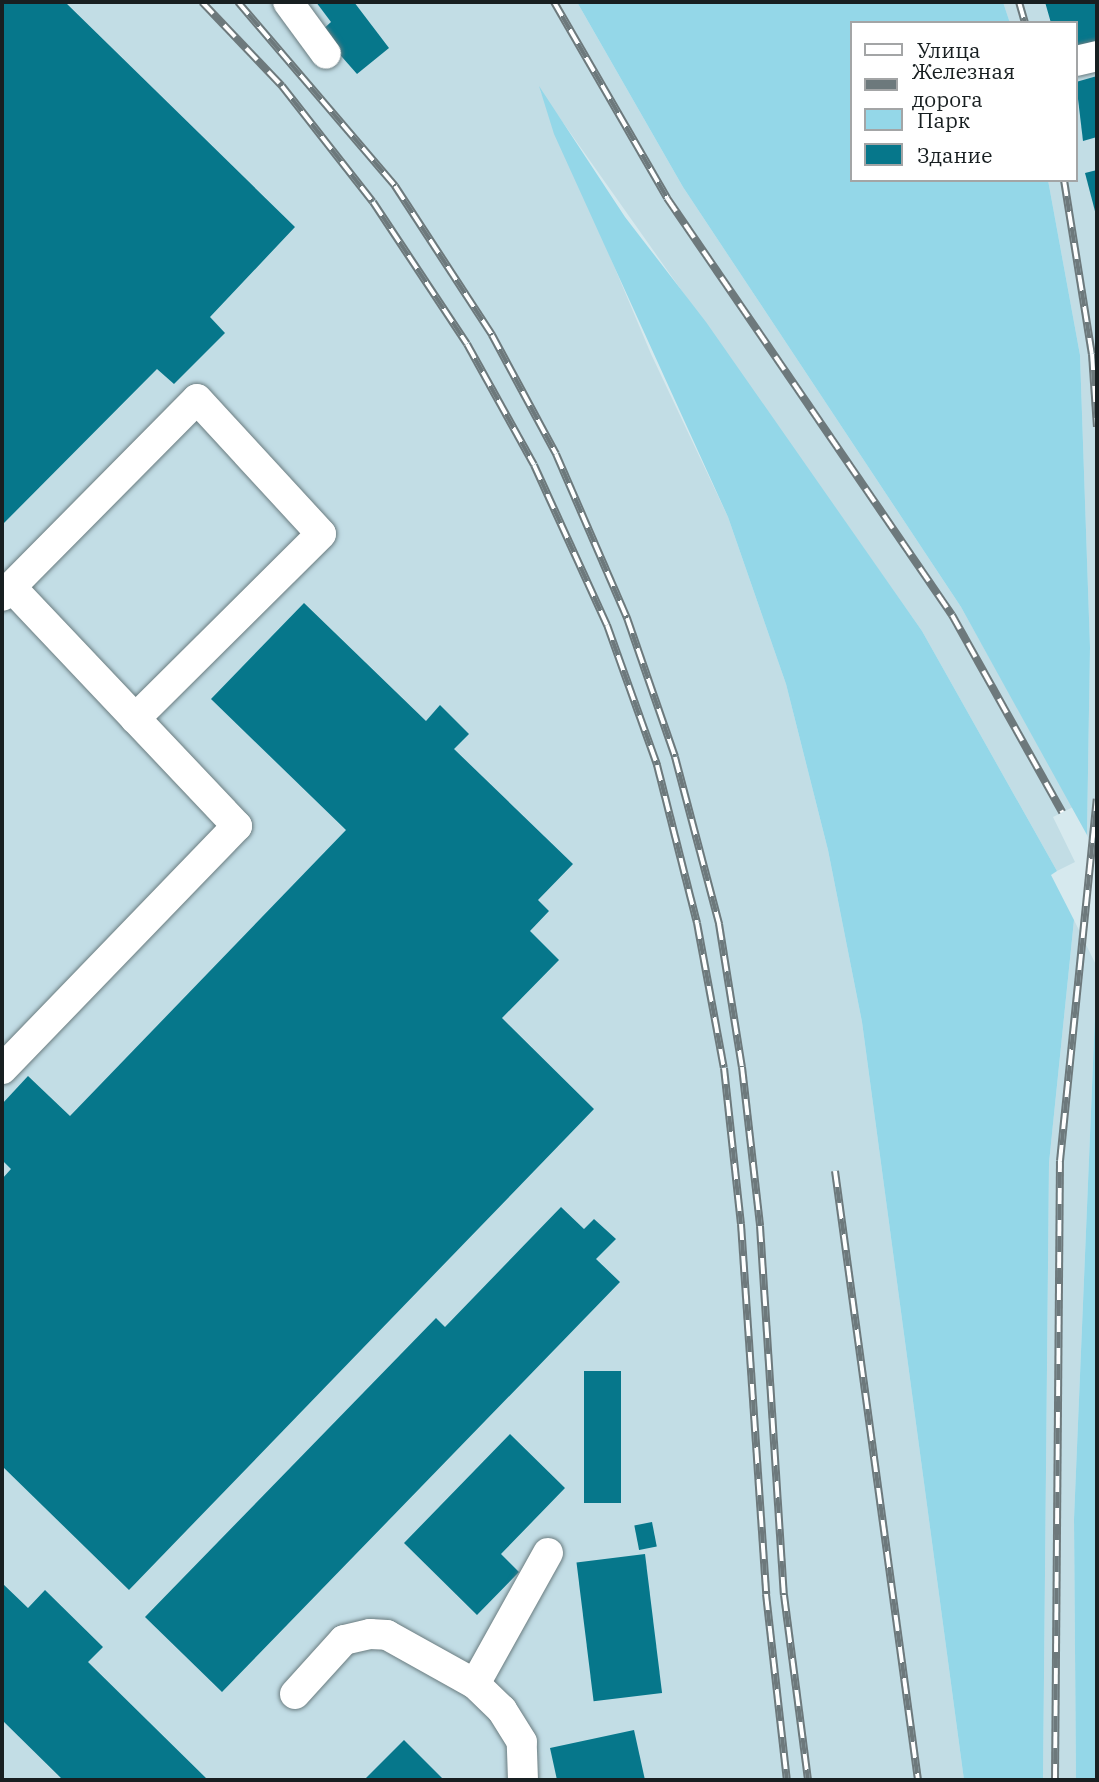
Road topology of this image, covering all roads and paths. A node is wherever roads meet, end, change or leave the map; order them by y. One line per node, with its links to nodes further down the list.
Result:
1 (288, 2): 2 (lane)
2 (326, 54)
3 (1097, 56): 4 (lane)
4 (1078, 61)
5 (6, 592): 6 (lane); 6 (lane)
6 (135, 719): 7 (lane)
7 (2, 1069)
8 (548, 1553): 9 (lane)
9 (475, 1684): 10 (lane); 11 (lane)
10 (295, 1694)
11 (523, 1780)

